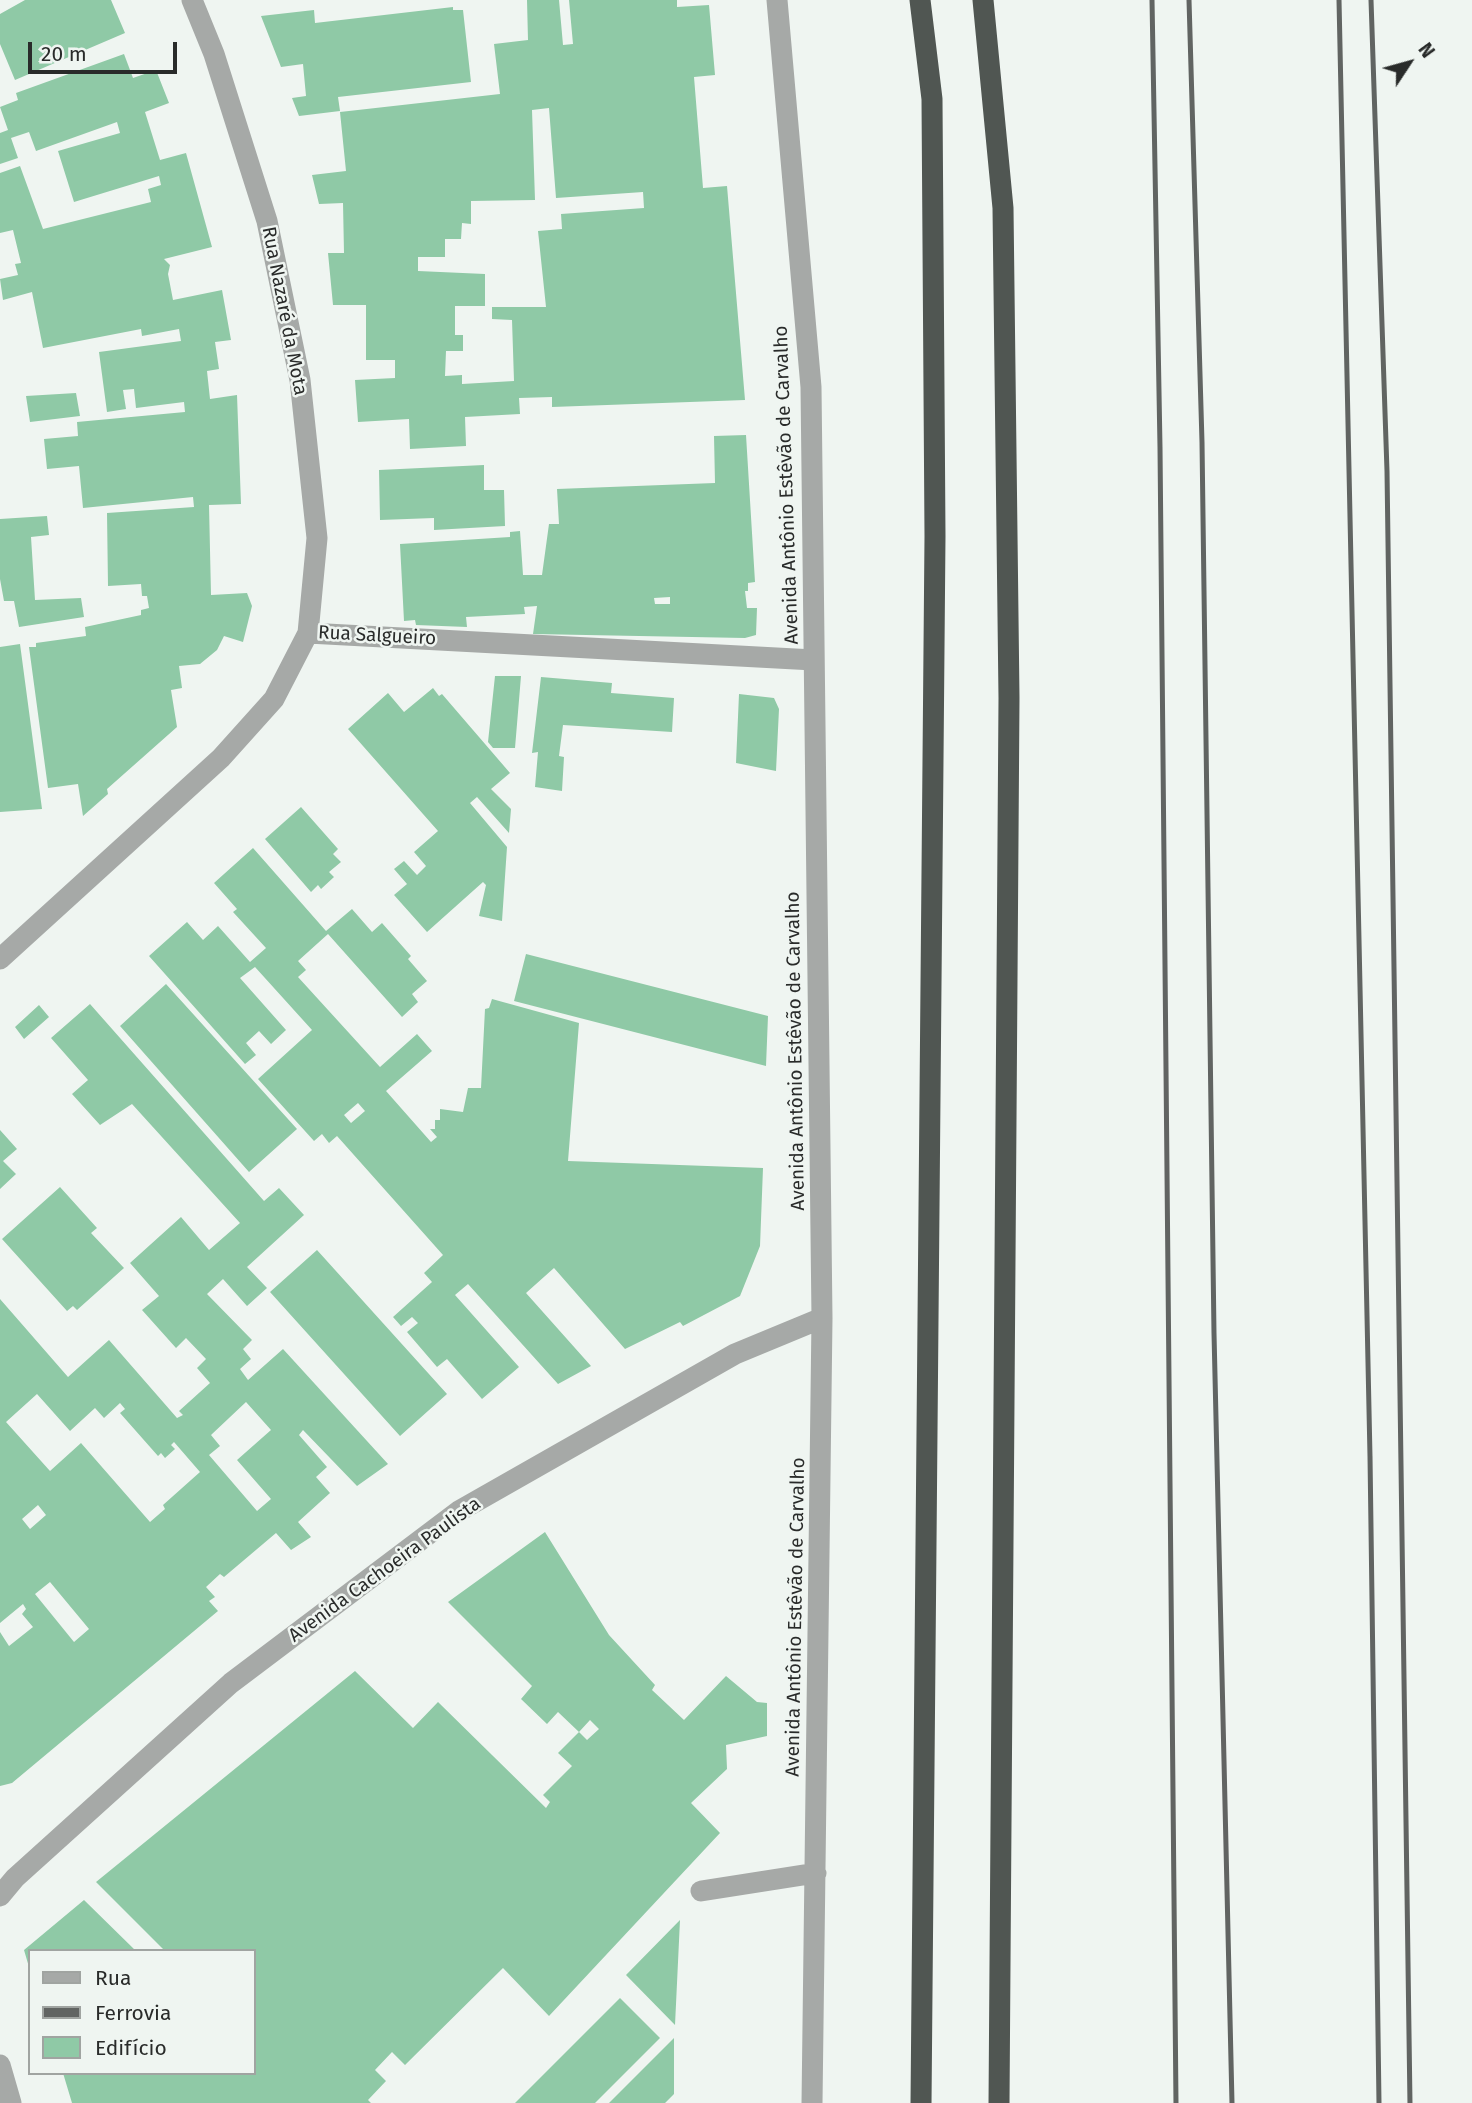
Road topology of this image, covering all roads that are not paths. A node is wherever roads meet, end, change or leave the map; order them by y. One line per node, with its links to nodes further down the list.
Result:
1 (192, 0): 5 (street, Rua Nazaré da Mota)
2 (777, 0): 6 (street, Avenida Antônio Estêvão de Carvalho)
3 (920, 0): 15 (highway)
4 (983, 0): 16 (highway)
5 (308, 633): 6 (street, Rua Salgueiro); 7 (street, Rua Salgueiro)
6 (814, 660): 8 (street, Avenida Antônio Estêvão de Carvalho)
7 (0, 959)
8 (822, 1318): 9 (street, Avenida Antônio Estêvão de Carvalho); 11 (street, Avenida Cachoeira Paulista)
9 (816, 1873): 10 (street); 14 (street, Avenida Antônio Estêvão de Carvalho)
10 (701, 1891)
11 (0, 1896)
12 (0, 2066): 13 (street)
13 (11, 2103)
14 (812, 2103)
15 (920, 2103)
16 (999, 2103)

